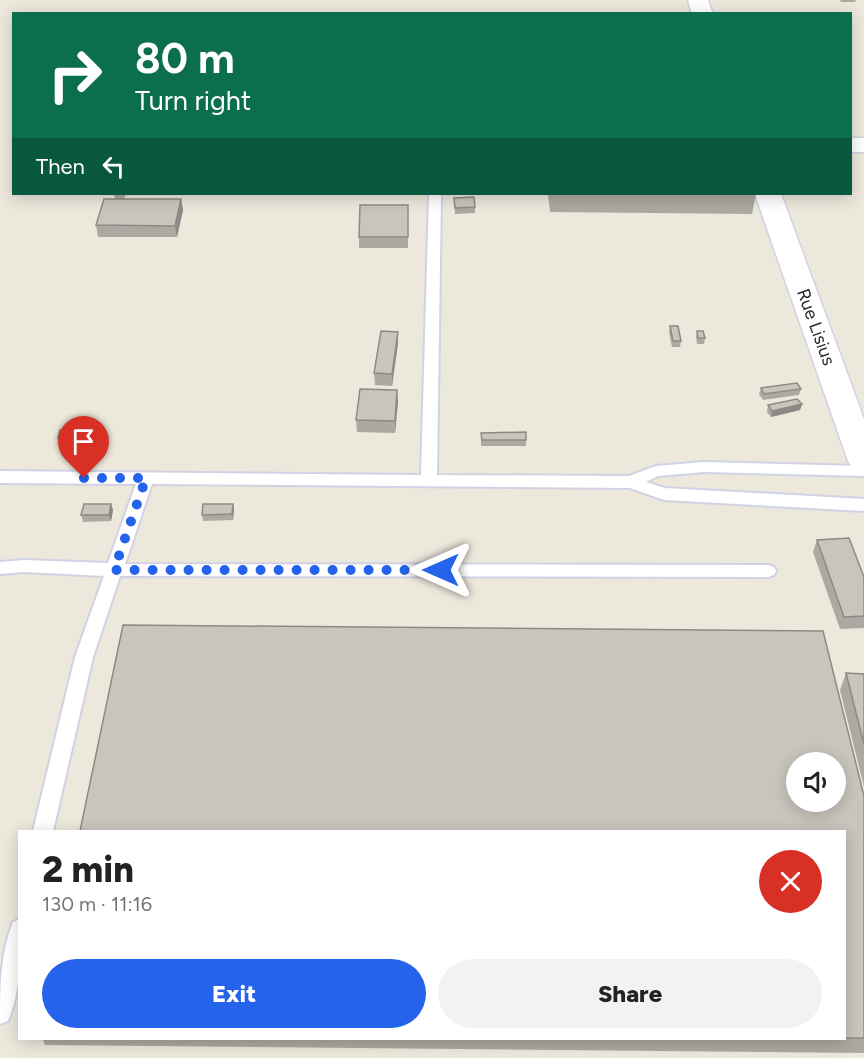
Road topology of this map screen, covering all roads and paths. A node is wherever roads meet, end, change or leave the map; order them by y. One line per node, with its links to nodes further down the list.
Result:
1 (435, 195): 7 (lane)
2 (768, 195): 3 (street, Rue Lisius)
3 (864, 461)
4 (864, 471): 8 (lane)
5 (0, 477): 6 (lane)
6 (146, 478): 7 (lane); 11 (lane)
7 (429, 480): 8 (lane)
8 (631, 482): 9 (lane)
9 (864, 505)
10 (0, 568): 11 (lane)
11 (114, 570): 12 (lane); 13 (lane)
12 (768, 571)
13 (43, 830)
14 (18, 938): 15 (lane)
15 (0, 1012)

